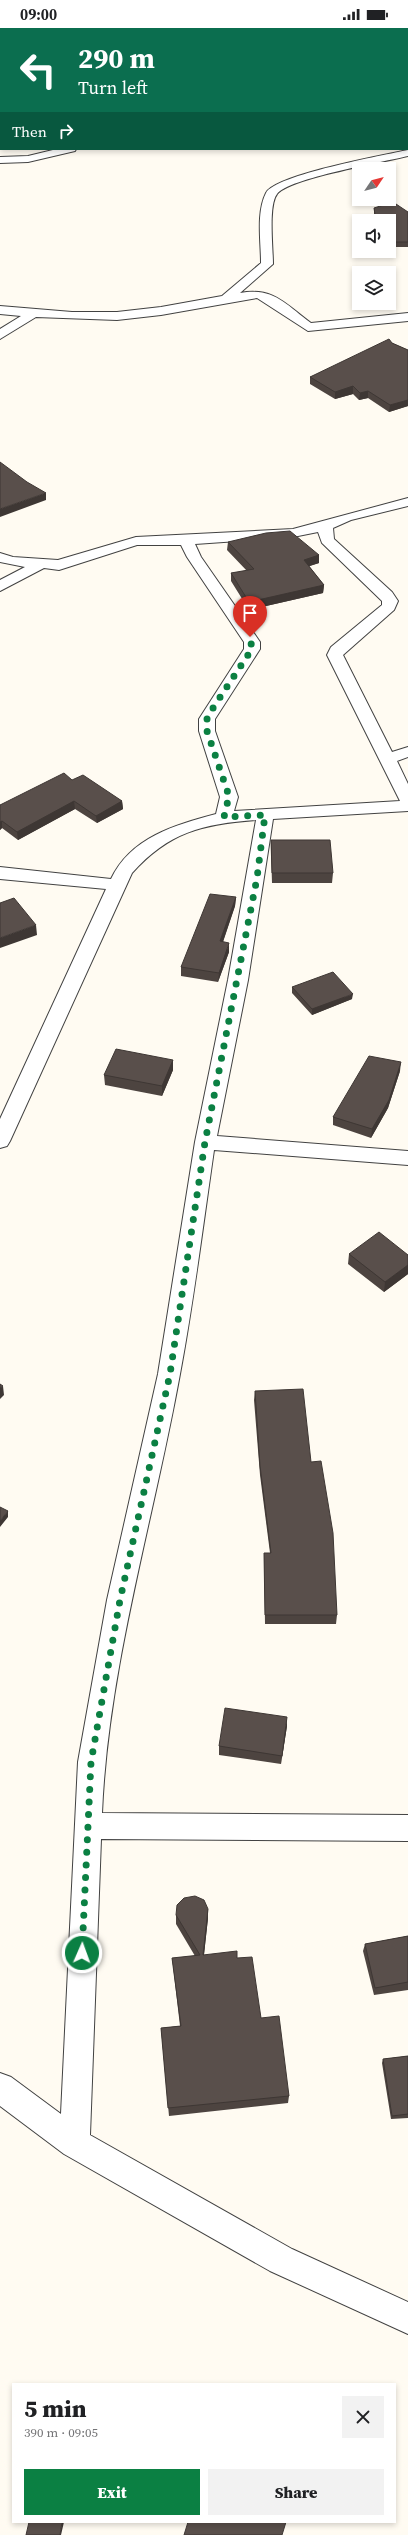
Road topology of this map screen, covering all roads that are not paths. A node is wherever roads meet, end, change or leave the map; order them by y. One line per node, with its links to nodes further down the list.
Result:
1 (67, 150): 3 (street)
2 (408, 153): 4 (street)
3 (0, 160)
4 (227, 298): 6 (street); 7 (street)
5 (0, 310): 6 (street)
6 (36, 312): 8 (street)
7 (408, 317)
8 (0, 336)
9 (408, 502): 10 (street)
10 (324, 526): 11 (street); 16 (street)
11 (186, 540): 13 (street); 20 (street)
12 (0, 557): 13 (street)
13 (43, 563): 14 (street)
14 (0, 586)
15 (408, 752): 16 (street)
16 (386, 759): 17 (street)
17 (408, 800)
18 (408, 806): 19 (street)
19 (265, 815): 20 (street); 24 (street)
20 (224, 817): 22 (street)
21 (0, 873): 22 (street)
22 (118, 885): 23 (street)
23 (0, 1141)
24 (205, 1142): 25 (street); 26 (street)
25 (408, 1158)
26 (88, 1826): 27 (street); 29 (street)
27 (408, 1828)
28 (0, 2088): 29 (street)
29 (75, 2143): 30 (street)
30 (408, 2318)

